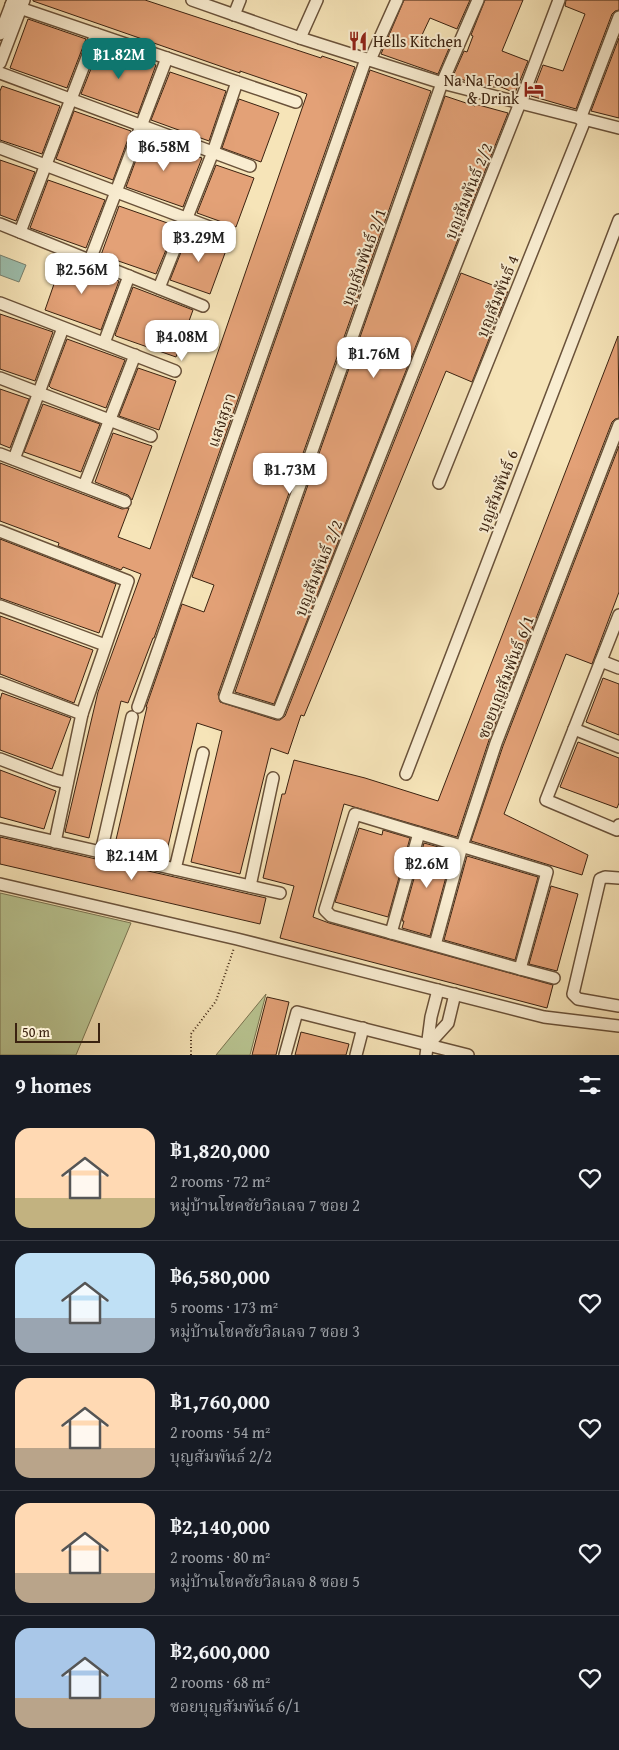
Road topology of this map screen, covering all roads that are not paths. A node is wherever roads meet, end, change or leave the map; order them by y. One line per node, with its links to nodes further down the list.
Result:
1 (192, 0): 8 (street)
2 (240, 0): 8 (street)
3 (317, 0): 12 (street)
4 (397, 0): 14 (street, แสงสุภา)
5 (478, 0): 18 (street, บุญสัมพันธ์ 2/1)
6 (559, 0): 21 (street)
7 (17, 3): 10 (street); 11 (street); 15 (street)
8 (234, 15): 12 (street)
9 (619, 17): 22 (street, บุญสัมพันธ์ 4)
10 (0, 34)
11 (96, 34): 13 (street); 19 (street)
12 (300, 38): 14 (street)
13 (167, 58): 17 (street); 23 (street)
14 (368, 59): 18 (street); 62 (street, แสงสุภา)
15 (0, 63)
16 (0, 73): 19 (street)
17 (237, 82): 20 (street); 26 (street)
18 (442, 83): 21 (street); 61 (street, บุญสัมพันธ์ 2/1)
19 (72, 99): 23 (street); 27 (street)
20 (296, 102)
21 (520, 104): 22 (street); 61 (street, บุญสัมพันธ์ 2/2)
22 (583, 120): 24 (street); 51 (street, บุญสัมพันธ์ 4)
23 (142, 125): 26 (street); 29 (street)
24 (619, 128)
25 (0, 148): 27 (street)
26 (213, 152): 28 (street); 30 (street)
27 (45, 165): 29 (street); 33 (street)
28 (250, 166)
29 (116, 192): 30 (street); 35 (street)
30 (186, 219): 34 (street); 37 (street)
31 (619, 220): 69 (street, บุญสัมพันธ์ 6)
32 (0, 224): 33 (street)
33 (20, 232): 35 (street)
34 (228, 234)
35 (90, 260): 36 (street)
36 (129, 276): 37 (street); 41 (street)
37 (159, 288): 39 (street)
38 (0, 303): 40 (street)
39 (203, 306)
40 (64, 328): 41 (street); 45 (street)
41 (104, 343): 42 (street)
42 (135, 355): 43 (street); 46 (street)
43 (176, 371)
44 (0, 378): 45 (street)
45 (40, 393): 46 (street); 50 (street)
46 (111, 420): 48 (street); 52 (street)
47 (619, 425): 76 (street, ซอยบุญสัมพันธ์ 6/1)
48 (151, 436)
49 (0, 454): 50 (street)
50 (14, 459): 52 (street)
51 (439, 484)
52 (84, 486): 53 (street)
53 (125, 502)
54 (0, 531): 57 (street)
55 (0, 606): 57 (street)
56 (619, 615): 58 (street)
57 (105, 645): 63 (street)
58 (601, 661): 59 (street); 65 (street)
59 (619, 668)
60 (0, 683): 63 (street)
61 (225, 697)
62 (138, 707)
63 (82, 714): 71 (street)
64 (132, 717): 77 (street)
65 (574, 729): 66 (street); 72 (street)
66 (619, 748)
67 (203, 753): 78 (street)
68 (0, 759): 71 (street)
69 (406, 774)
70 (273, 778): 81 (street)
71 (67, 783): 75 (street)
72 (619, 825)
73 (0, 829): 75 (street)
74 (419, 833): 76 (street); 83 (street); 83 (street)
75 (55, 842): 77 (street)
76 (462, 846): 84 (street, ซอยบุญสัมพันธ์ 6/1); 85 (street)
77 (101, 852): 78 (street)
78 (175, 869): 81 (street)
79 (619, 878): 89 (street)
80 (0, 884): 87 (street)
81 (250, 886): 82 (street)
82 (280, 893)
83 (391, 933): 84 (street)
84 (435, 945): 85 (street)
85 (520, 969): 86 (street)
86 (554, 978)
87 (438, 990): 88 (street); 92 (street)
88 (455, 994): 90 (street); 92 (street)
89 (619, 1006)
90 (619, 1026)
91 (363, 1028): 92 (street); 93 (street); 94 (street)
92 (427, 1050): 95 (street)
93 (285, 1055)
94 (356, 1055)
95 (468, 1055)

